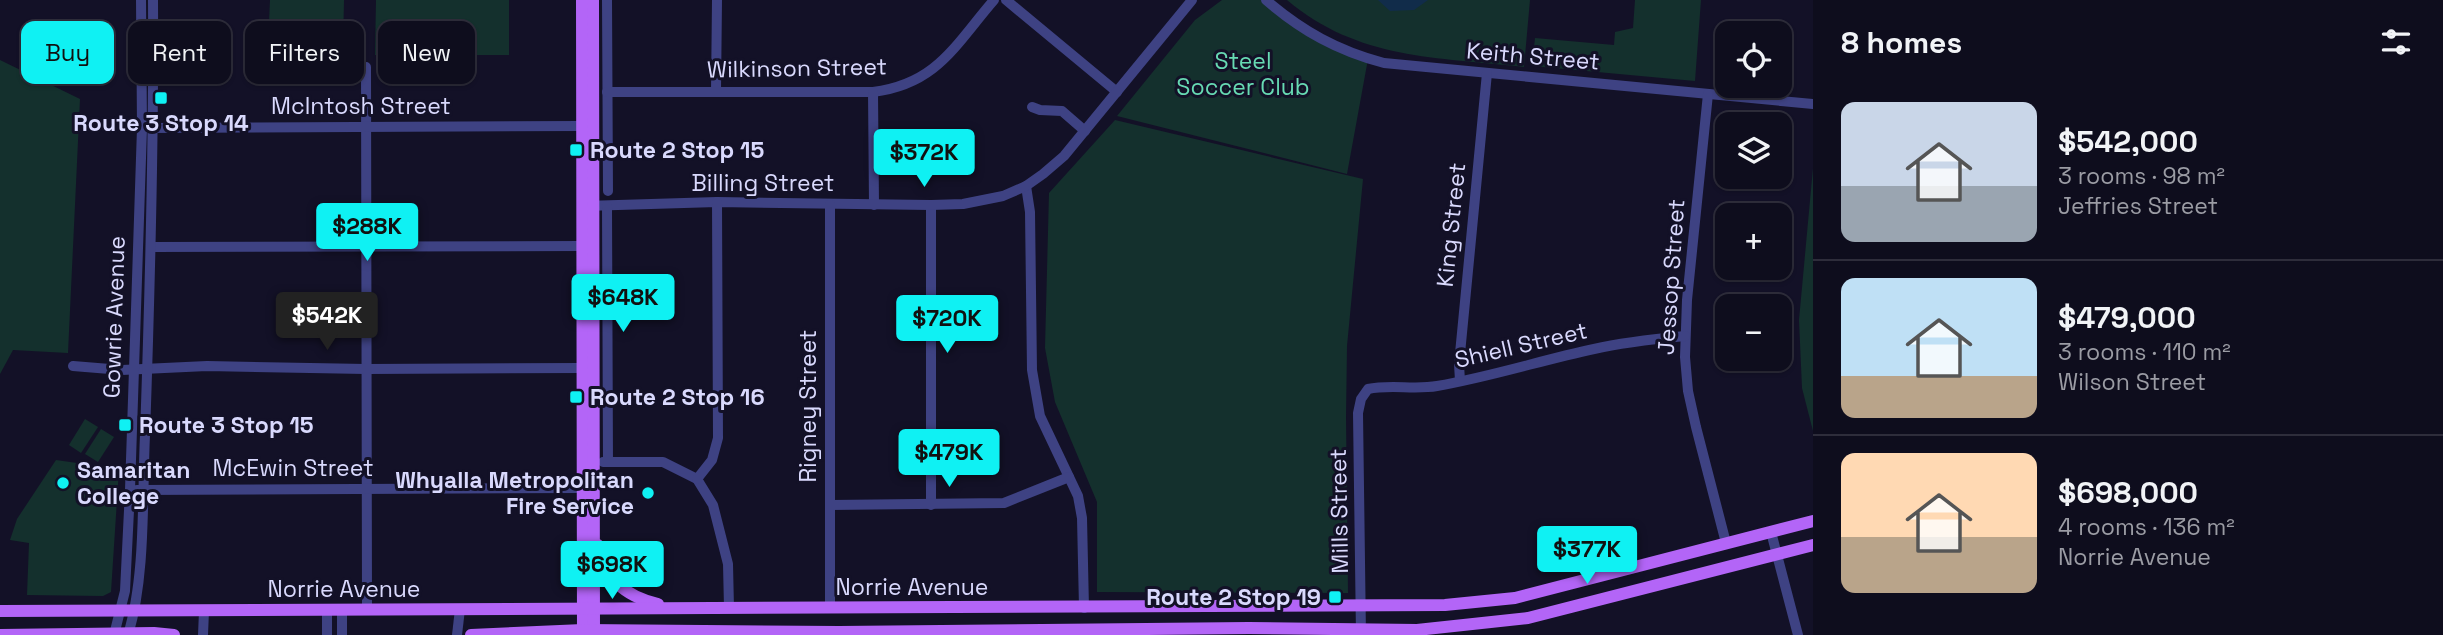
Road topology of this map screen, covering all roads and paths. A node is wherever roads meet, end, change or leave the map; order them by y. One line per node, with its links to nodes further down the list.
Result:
1 (141, 0): 23 (street, Gowrie Avenue)
2 (153, 0): 23 (street, Gowrie Avenue)
3 (582, 0): 11 (main road)
4 (593, 0): 11 (main road)
5 (607, 0): 16 (street)
6 (717, 0): 14 (street)
7 (994, 0): 17 (street, Wilkinson Street)
8 (1006, 0): 18 (street)
9 (1191, 0): 18 (street, Billing Street)
10 (1266, 0): 13 (street, Keith Street)
11 (587, 22): 15 (main road); 22 (main road)
12 (366, 67): 24 (street)
13 (1487, 73): 19 (street, Keith Street); 42 (street, King Street)
14 (716, 91): 16 (street, Wilkinson Street); 17 (street, Wilkinson Street)
15 (593, 92): 16 (main road); 32 (main road)
16 (607, 92): 27 (street)
17 (873, 92): 30 (street)
18 (1117, 92): 25 (street, Billing Street)
19 (1708, 94): 20 (street, Keith Street); 36 (street, Jessop Street)
20 (1813, 104)
21 (1032, 107): 25 (street)
22 (581, 126): 24 (street, McIntosh Street); 32 (main road)
23 (148, 128): 24 (street, McIntosh Street); 34 (street, Gowrie Avenue); 41 (street, Gowrie Avenue)
24 (366, 128): 35 (street)
25 (1085, 131): 26 (street, Billing Street)
26 (1026, 186): 31 (street, Billing Street); 46 (street)
27 (608, 191)
28 (717, 202): 29 (street, Billing Street); 32 (street, Billing Street); 47 (street)
29 (830, 204): 30 (street, Billing Street); 52 (street, Rigney Street)
30 (874, 205): 31 (street, Billing Street)
31 (931, 205): 53 (street)
32 (594, 206): 33 (main road); 44 (main road); 45 (street)
33 (582, 246): 35 (street); 38 (main road)
34 (151, 247): 35 (street); 39 (street, Gowrie Avenue)
35 (366, 247): 40 (street)
36 (1685, 336): 42 (street, Shiell Street); 57 (street, Jessop Street)
37 (73, 366): 41 (street)
38 (582, 368): 40 (street); 44 (main road)
39 (147, 369): 40 (street); 41 (street); 51 (street, Gowrie Avenue)
40 (366, 369): 49 (street)
41 (133, 370): 50 (street, Gowrie Avenue)
42 (1460, 381): 43 (street, Shiell Street)
43 (1368, 389): 62 (street, Mills Street)
44 (588, 462): 45 (street); 48 (main road); 55 (main road)
45 (608, 462): 47 (street)
46 (1069, 477): 53 (street); 68 (street)
47 (697, 479): 65 (street)
48 (582, 488): 49 (street, McEwin Street); 72 (main road)
49 (366, 489): 51 (street, McEwin Street); 70 (street)
50 (130, 490): 51 (street, McEwin Street); 76 (street, Gowrie Avenue)
51 (143, 490): 76 (street, Gowrie Avenue)
52 (830, 505): 53 (street); 67 (street, Rigney Street)
53 (931, 505)
54 (1813, 520): 56 (main road, Norrie Avenue)
55 (594, 531): 64 (main road); 72 (main road)
56 (1772, 532): 57 (main road, Norrie Avenue); 59 (street)
57 (1726, 543): 60 (main road, Norrie Avenue)
58 (1813, 545): 59 (main road, Norrie Avenue)
59 (1776, 554): 61 (main road, Norrie Avenue); 96 (street)
60 (1582, 582): 61 (main road); 62 (main road, Norrie Avenue)
61 (1588, 603): 82 (main road, Norrie Avenue)
62 (1361, 606): 69 (main road, Norrie Avenue); 82 (street, Mills Street)
63 (961, 607): 67 (main road, Norrie Avenue); 68 (main road, Norrie Avenue); 79 (main road)
64 (685, 608): 65 (main road, Norrie Avenue); 72 (main road, Norrie Avenue)
65 (729, 608): 66 (main road, Norrie Avenue)
66 (781, 608): 67 (main road, Norrie Avenue); 81 (main road)
67 (830, 608)
68 (1084, 608): 69 (main road, Norrie Avenue)
69 (1109, 608): 78 (main road)
70 (367, 609): 71 (main road, Norrie Avenue); 74 (main road, Norrie Avenue)
71 (460, 609): 72 (main road, Norrie Avenue); 93 (street)
72 (588, 609): 83 (main road)
73 (327, 610): 74 (main road, Norrie Avenue); 77 (main road, Norrie Avenue); 91 (street)
74 (342, 610): 92 (street)
75 (0, 611): 76 (main road, Norrie Avenue)
76 (128, 611): 77 (main road, Norrie Avenue); 86 (street, Gowrie Avenue); 87 (street, Gowrie Avenue)
77 (204, 611): 90 (street)
78 (1109, 629): 82 (main road, Norrie Avenue); 85 (main road, Norrie Avenue)
79 (961, 631): 84 (main road, Norrie Avenue); 85 (main road, Norrie Avenue)
80 (689, 632): 81 (main road, Norrie Avenue); 83 (main road, Norrie Avenue); 95 (main road)
81 (780, 632): 84 (main road, Norrie Avenue)
82 (1361, 632)
83 (589, 633): 94 (main road, Norrie Avenue)
84 (911, 633)
85 (1011, 633)
86 (114, 634): 87 (main road); 88 (main road)
87 (128, 634): 89 (main road)
88 (0, 635)
89 (174, 635)
90 (203, 635)
91 (327, 635)
92 (342, 635)
93 (457, 635)
94 (471, 635)
95 (672, 635)
96 (1798, 635)

